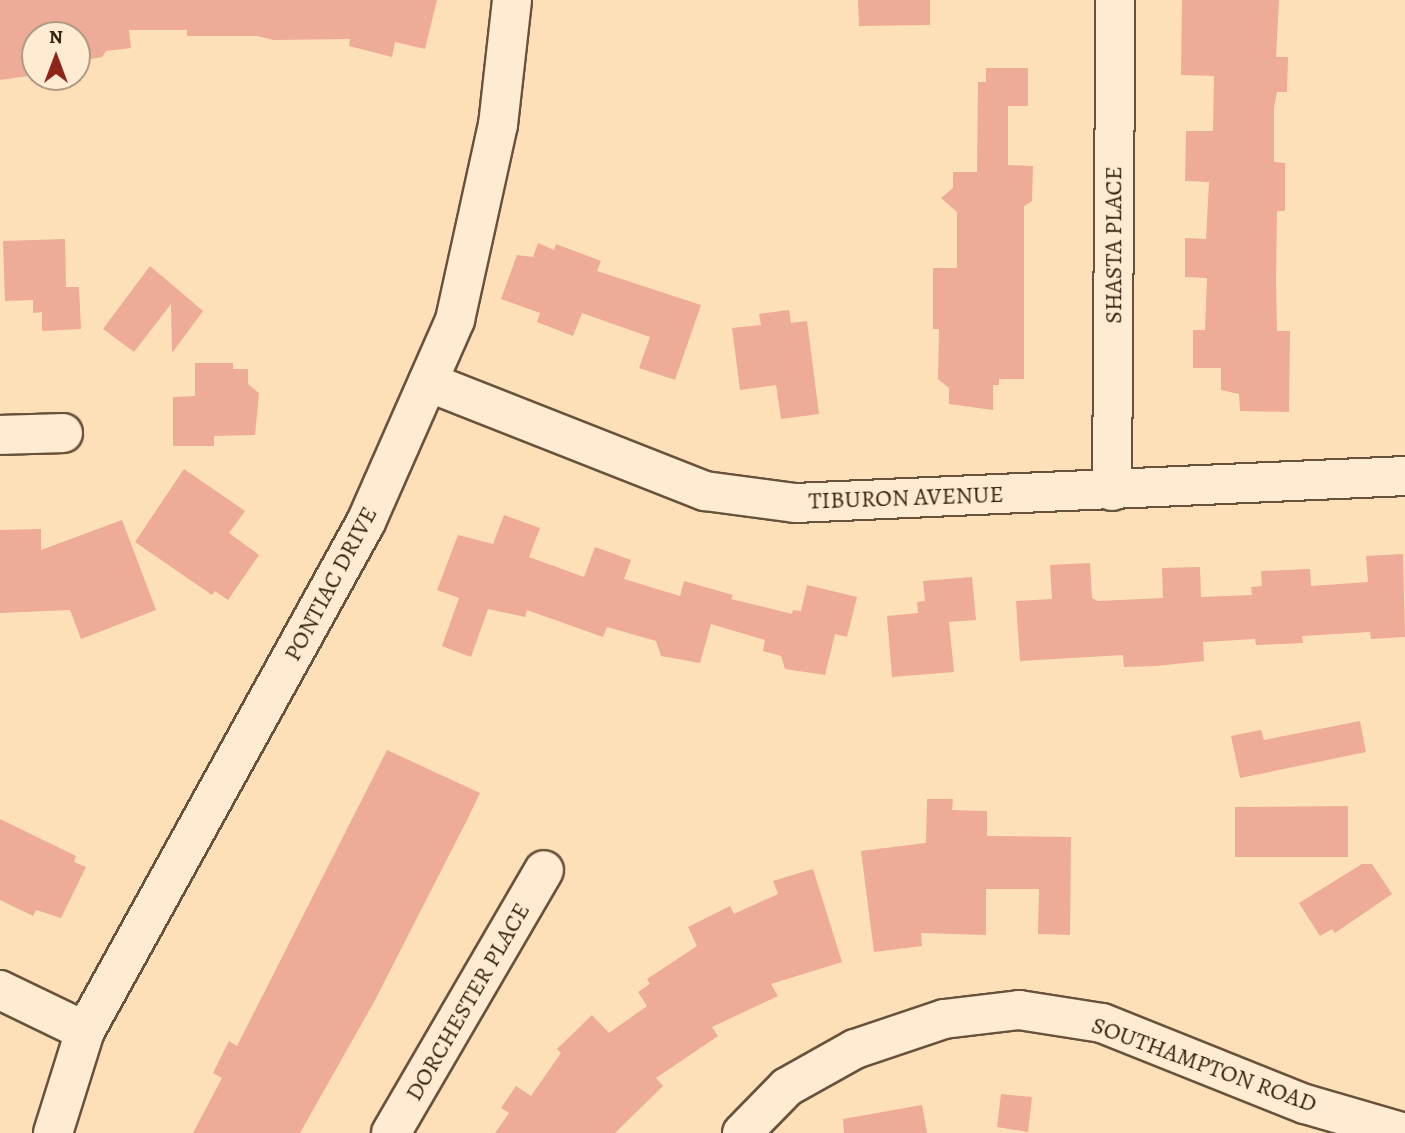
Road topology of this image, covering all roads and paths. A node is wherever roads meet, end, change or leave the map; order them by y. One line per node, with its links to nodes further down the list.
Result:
1 (512, 0): 3 (street, PONTIAC DRIVE)
2 (1115, 0): 7 (street, SHASTA PLACE)
3 (428, 382): 7 (street, TIBURON AVENUE); 10 (street, PONTIAC DRIVE)
4 (63, 433): 5 (street)
5 (0, 435)
6 (1405, 476): 7 (street, TIBURON AVENUE)
7 (1112, 491)
8 (544, 870): 12 (street, DORCHESTER PLACE)
9 (0, 990): 10 (street)
10 (85, 1031): 11 (street, PONTIAC DRIVE)
11 (53, 1133)
12 (391, 1133)
13 (742, 1133): 14 (street, SOUTHAMPTON ROAD)
14 (1405, 1133)

